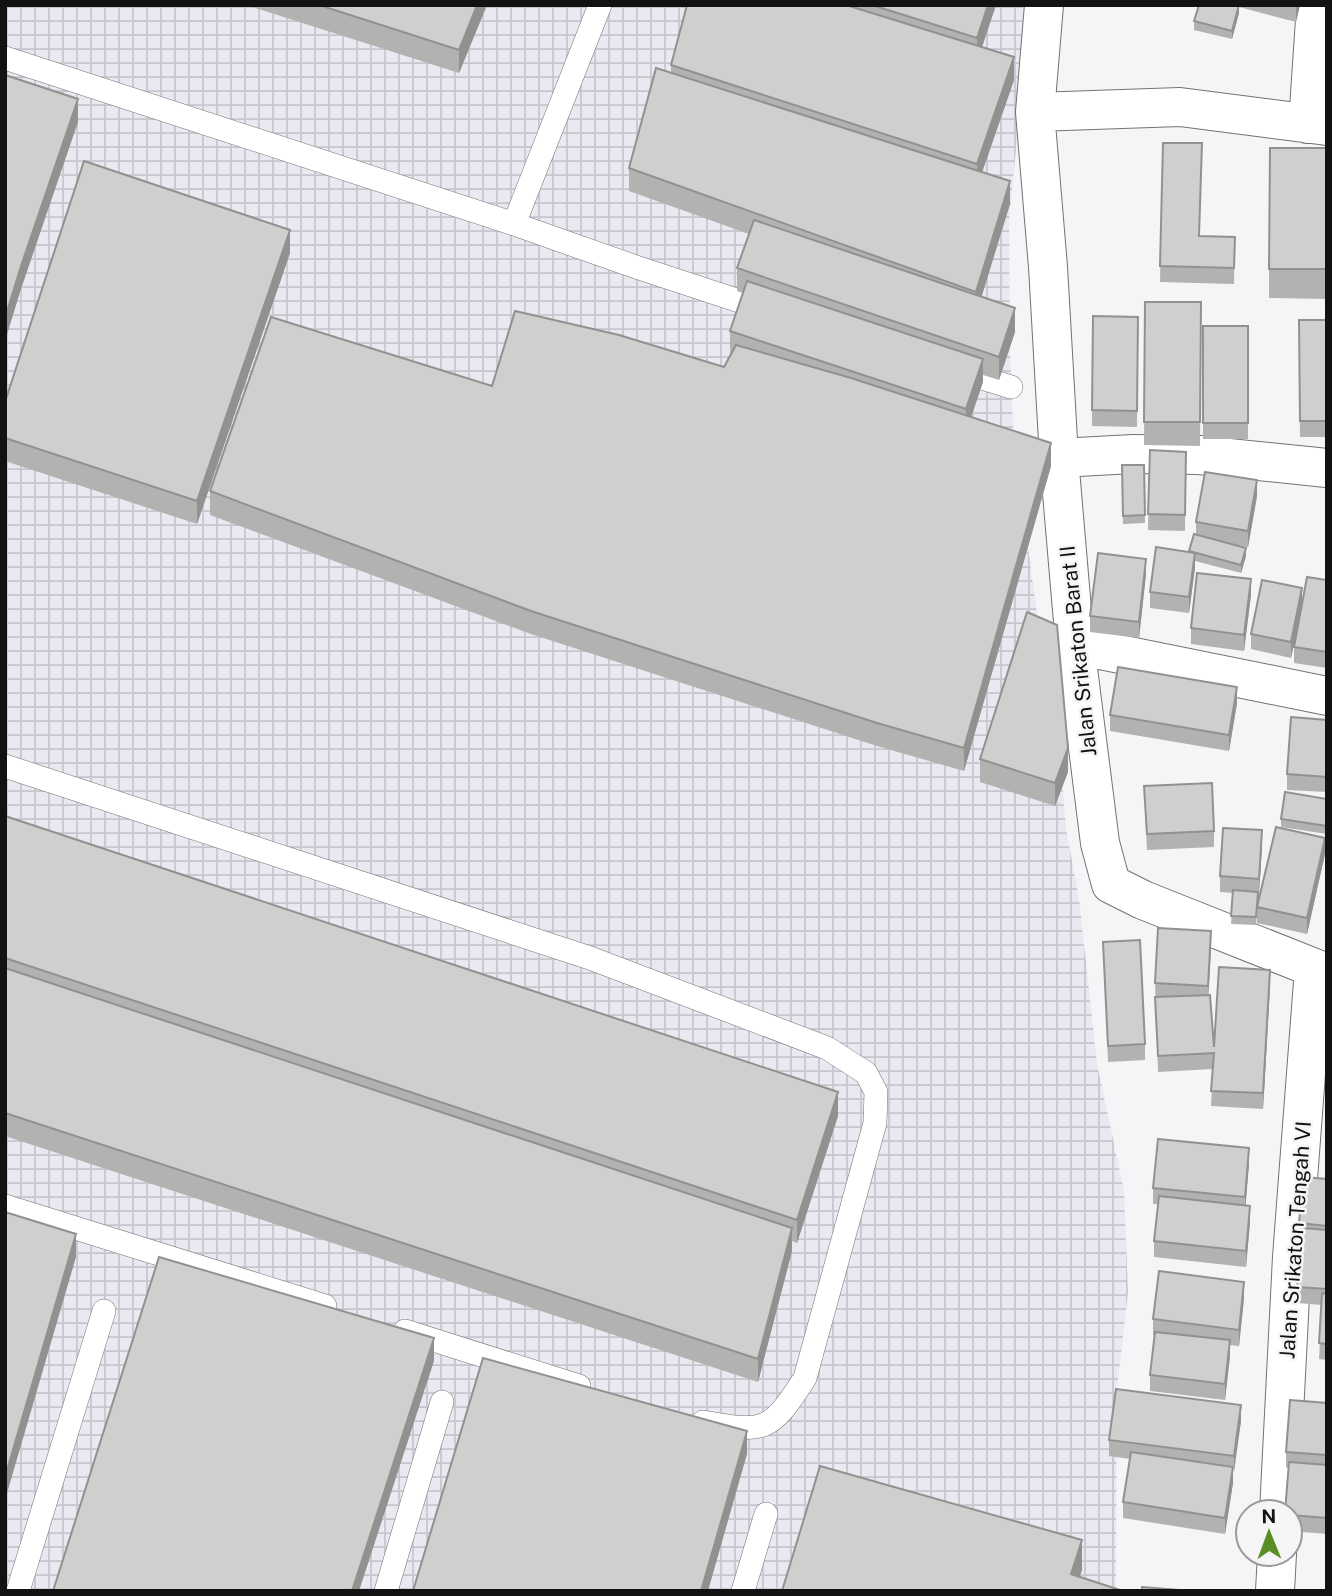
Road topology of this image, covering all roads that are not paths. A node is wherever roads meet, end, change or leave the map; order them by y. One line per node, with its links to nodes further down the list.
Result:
1 (600, 5): 7 (lane)
2 (1044, 5): 5 (street, Jalan Srikaton Barat II)
3 (1316, 5): 6 (street)
4 (5, 58): 7 (lane)
5 (1035, 112): 6 (street); 11 (street, Jalan Srikaton Barat II)
6 (1317, 125)
7 (514, 224): 8 (lane)
8 (789, 317)
9 (933, 362): 10 (lane)
10 (1012, 387)
11 (1059, 458): 12 (street); 13 (street, Jalan Srikaton Barat II)
12 (1327, 468)
13 (1075, 645): 14 (street); 16 (street, Jalan Srikaton Barat II)
14 (1327, 696)
15 (5, 766): 23 (lane)
16 (1321, 971): 24 (street, Jalan Srikaton Tengah VI)
17 (5, 1206): 19 (lane)
18 (104, 1311): 27 (lane)
19 (350, 1314)
20 (390, 1327): 21 (lane)
21 (603, 1394)
22 (442, 1402): 28 (lane)
23 (682, 1418)
24 (1280, 1498)
25 (766, 1514): 29 (lane)
26 (1276, 1568): 30 (street)
27 (18, 1591)
28 (386, 1591)
29 (743, 1591)
30 (1275, 1591)

